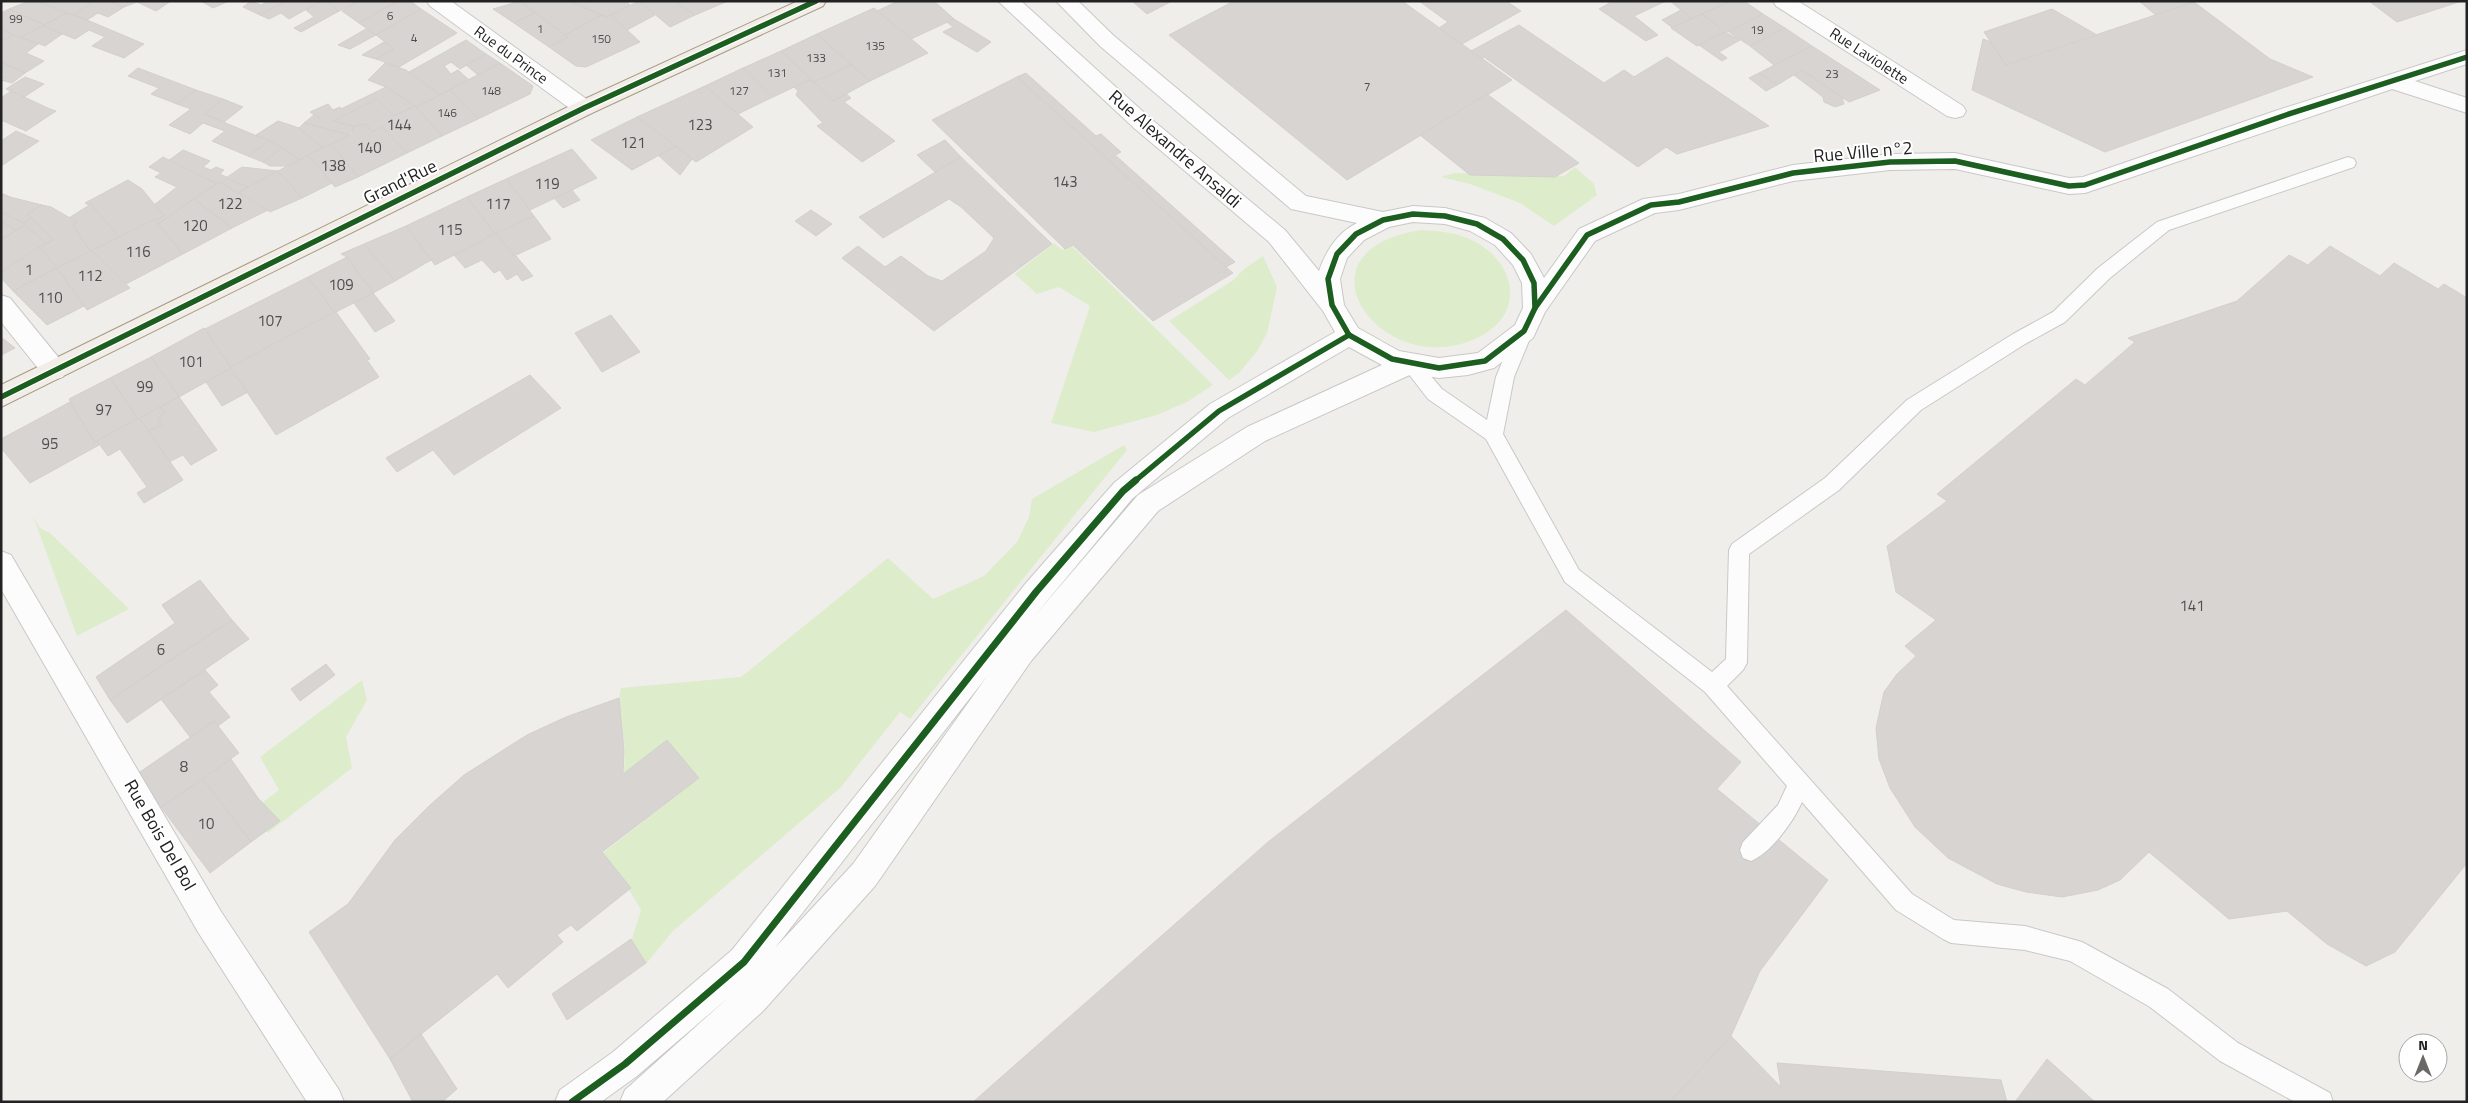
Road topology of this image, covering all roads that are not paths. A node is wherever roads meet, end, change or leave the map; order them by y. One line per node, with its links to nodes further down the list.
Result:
1 (437, 1): 9 (street, Rue du Prince)
2 (816, 1): 9 (main road, Grand'Rue)
3 (1008, 1): 14 (street, Rue Alexandre Ansaldi)
4 (1066, 1): 12 (street, Rue Alexandre Ansaldi)
5 (1783, 1): 10 (street, Rue Laviolette)
6 (2467, 57): 7 (street, Rue Ville n°2)
7 (2392, 81): 8 (street); 15 (street, Rue Ville n°2)
8 (2467, 106)
9 (584, 108): 19 (main road, Grand'Rue)
10 (1955, 111)
11 (2348, 163): 23 (lane)
12 (1383, 220): 14 (street, Rue Ville n°2); 15 (street, Rue Ville n°2)
13 (1, 304): 19 (street)
14 (1332, 305): 17 (street, Rue Ville n°2)
15 (1535, 308): 16 (street, Rue Ville n°2)
16 (1524, 332): 18 (street, Rue Ville n°2); 21 (lane)
17 (1349, 335): 18 (street, Rue Ville n°2); 27 (street)
18 (1410, 364): 21 (lane); 28 (street)
19 (54, 370): 20 (main road, Grand'Rue)
20 (1, 397)
21 (1493, 434): 23 (lane)
22 (1, 563): 26 (street, Rue Bois Del Bol)
23 (1713, 685): 24 (lane)
24 (1800, 782): 25 (lane); 29 (lane)
25 (1750, 850)
26 (327, 1102)
27 (572, 1102)
28 (637, 1102)
29 (2321, 1102)

